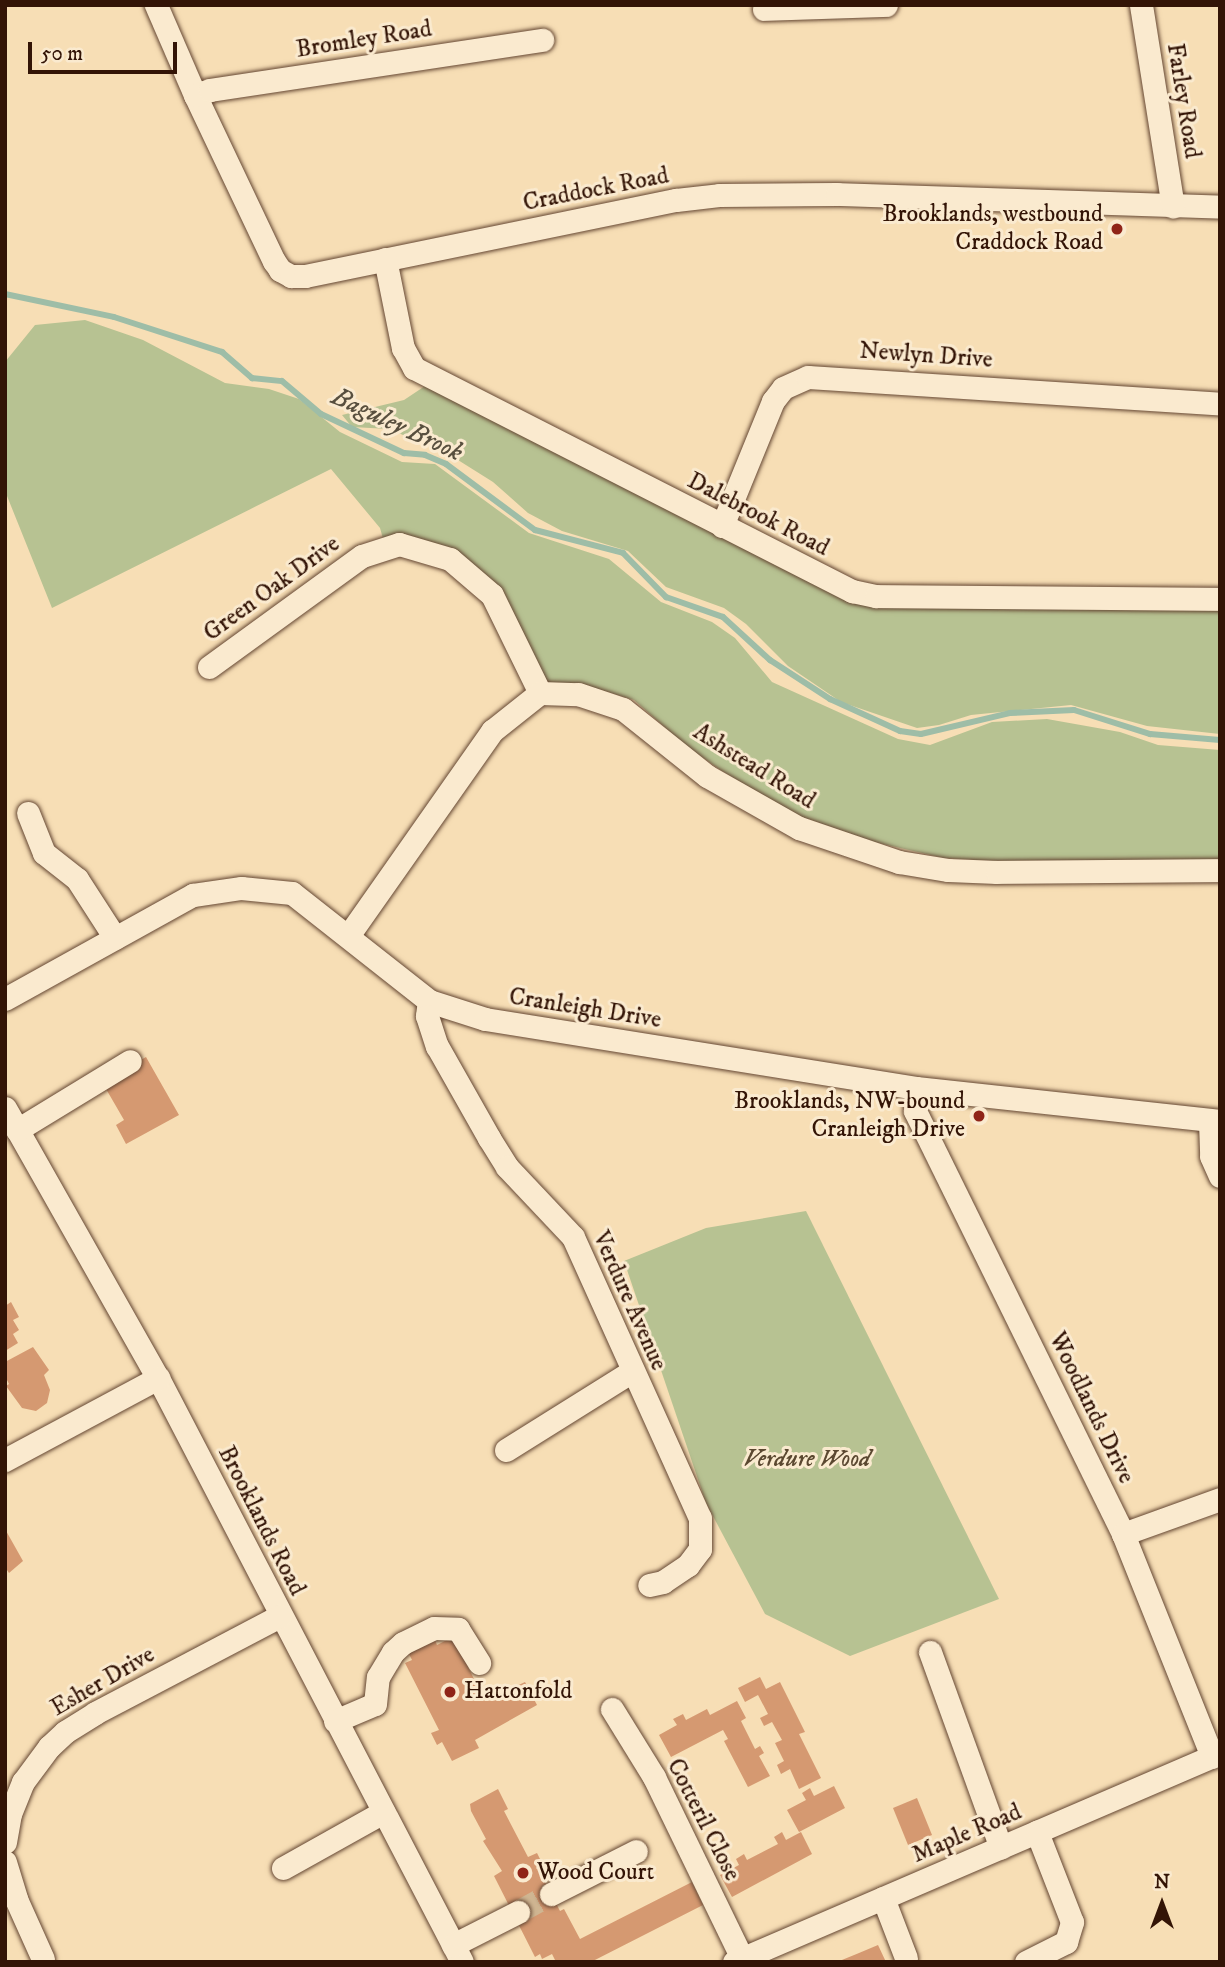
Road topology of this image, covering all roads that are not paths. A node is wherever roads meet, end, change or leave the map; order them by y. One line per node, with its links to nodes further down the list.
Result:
1 (156, 5): 6 (street, Craddock Road)
2 (886, 5): 4 (street)
3 (1141, 5): 7 (street, Farley Road)
4 (764, 9)
5 (542, 40): 6 (street, Bromley Road)
6 (195, 95): 9 (street, Craddock Road)
7 (1173, 206): 8 (street, Craddock Road); 9 (street, Craddock Road)
8 (1220, 208)
9 (385, 259): 11 (street, Dalebrook Road)
10 (1220, 404): 11 (street, Newlyn Drive)
11 (722, 526): 12 (street, Dalebrook Road)
12 (1220, 599)
13 (209, 667): 14 (street, Green Oak Drive)
14 (540, 693): 16 (street, Ashstead Road); 17 (street)
15 (28, 814): 18 (street)
16 (1220, 870)
17 (348, 936): 18 (street, Cranleigh Drive); 20 (street, Cranleigh Drive)
18 (116, 939): 19 (street, Cranleigh Drive)
19 (5, 999)
20 (429, 1001): 22 (street, Cranleigh Drive); 27 (street, Verdure Avenue)
21 (130, 1061): 25 (street)
22 (916, 1088): 24 (street, Cranleigh Drive); 32 (street, Woodlands Drive)
23 (5, 1108): 25 (street, Brooklands Road)
24 (1215, 1121): 26 (street)
25 (17, 1130): 28 (street, Brooklands Road)
26 (1220, 1175)
27 (631, 1372): 29 (street); 33 (street, Verdure Avenue)
28 (158, 1378): 30 (street); 34 (street, Brooklands Road)
29 (506, 1450)
30 (5, 1460)
31 (1220, 1499): 32 (street)
32 (1123, 1534): 39 (street, Woodlands Drive)
33 (649, 1585)
34 (280, 1616): 38 (street, Brooklands Road); 42 (street, Esher Drive)
35 (930, 1652): 43 (street)
36 (478, 1662): 38 (street)
37 (612, 1709): 53 (street, Cotteril Close)
38 (335, 1721): 40 (street, Brooklands Road)
39 (1216, 1755): 41 (street, Maple Road)
40 (383, 1812): 46 (street); 50 (street, Brooklands Road)
41 (1038, 1832): 43 (street, Maple Road); 54 (street)
42 (5, 1842)
43 (1001, 1847): 48 (street, Maple Road)
44 (636, 1850): 47 (street)
45 (5, 1862): 51 (street)
46 (283, 1868)
47 (551, 1894)
48 (883, 1898): 52 (street); 53 (street, Maple Road)
49 (518, 1912): 50 (street)
50 (458, 1954)
51 (45, 1958)
52 (906, 1958)
53 (738, 1960)
54 (1026, 1962)

